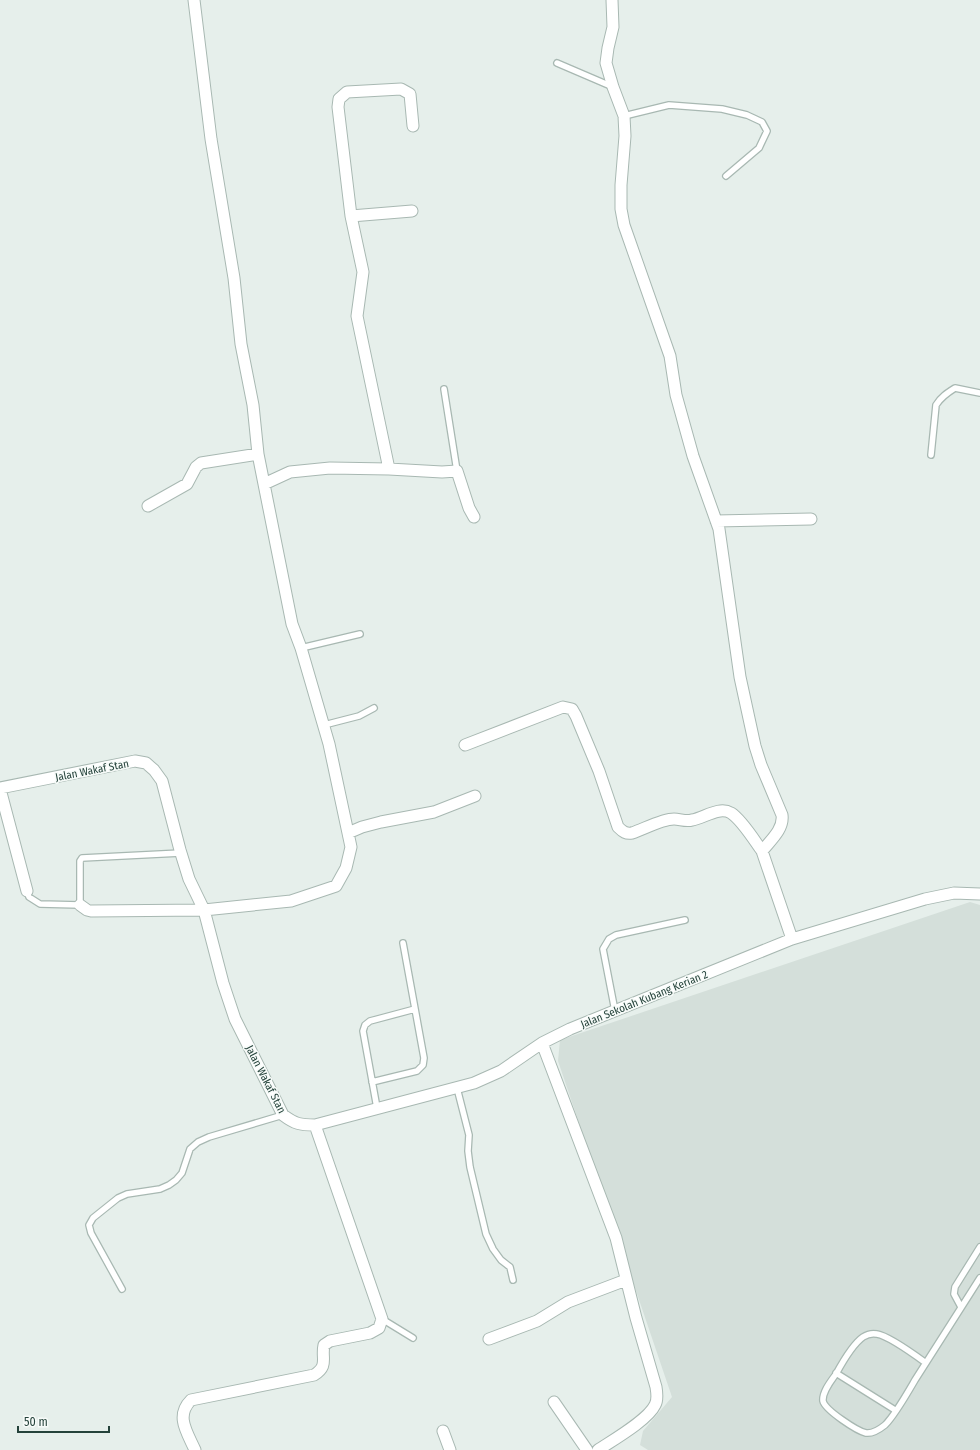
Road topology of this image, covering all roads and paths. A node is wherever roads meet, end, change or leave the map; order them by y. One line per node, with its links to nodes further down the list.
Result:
1 (194, 0): 12 (street)
2 (612, 0): 4 (street)
3 (557, 63): 4 (lane)
4 (613, 87): 5 (street)
5 (624, 116): 7 (lane); 20 (street)
6 (413, 126): 9 (street)
7 (726, 176)
8 (412, 211): 9 (street)
9 (351, 216): 14 (street)
10 (444, 389): 15 (lane)
11 (980, 393): 13 (lane)
12 (258, 454): 16 (street); 17 (street)
13 (931, 455)
14 (388, 469): 15 (street); 16 (street)
15 (457, 471): 18 (street)
16 (264, 484): 22 (street)
17 (148, 506)
18 (474, 517)
19 (811, 519): 20 (street)
20 (716, 521): 29 (street)
21 (360, 634): 22 (lane)
22 (301, 648): 24 (street)
23 (374, 708): 24 (lane)
24 (324, 725): 28 (street)
25 (465, 744): 29 (street)
26 (0, 789): 30 (street, Jalan Wakaf Stan); 31 (street)
27 (475, 796): 28 (street)
28 (348, 833): 34 (street)
29 (762, 851): 36 (street)
30 (181, 853): 33 (lane); 34 (street, Jalan Wakaf Stan)
31 (27, 891): 33 (lane)
32 (980, 894): 36 (street, Jalan Sekolah Kubang Kerian 2)
33 (80, 905): 34 (street)
34 (204, 910): 44 (street, Jalan Wakaf Stan)
35 (685, 920): 39 (lane)
36 (792, 940): 39 (street, Jalan Sekolah Kubang Kerian 2)
37 (403, 943): 38 (lane)
38 (415, 1009): 41 (lane); 41 (lane)
39 (615, 1011): 40 (street, Jalan Sekolah Kubang Kerian 2)
40 (542, 1043): 42 (street, Jalan Sekolah Kubang Kerian 2); 49 (street)
41 (372, 1082): 43 (lane)
42 (457, 1088): 43 (street, Jalan Sekolah Kubang Kerian 2); 48 (lane)
43 (377, 1108): 45 (street, Jalan Sekolah Kubang Kerian 2)
44 (282, 1115): 45 (street, Jalan Wakaf Stan); 50 (lane)
45 (315, 1125): 52 (street)
46 (980, 1247): 51 (lane)
47 (980, 1278): 51 (lane)
48 (513, 1280)
49 (626, 1280): 54 (street); 63 (street)
50 (122, 1289)
51 (961, 1307): 55 (lane)
52 (382, 1319): 53 (lane); 60 (street)
53 (413, 1338)
54 (489, 1339)
55 (926, 1363): 56 (lane); 58 (lane)
56 (836, 1373): 58 (lane); 58 (lane)
57 (554, 1402): 62 (street)
58 (895, 1410)
59 (443, 1430): 61 (street)
60 (195, 1450)
61 (450, 1450)
62 (587, 1450)
63 (598, 1450)

